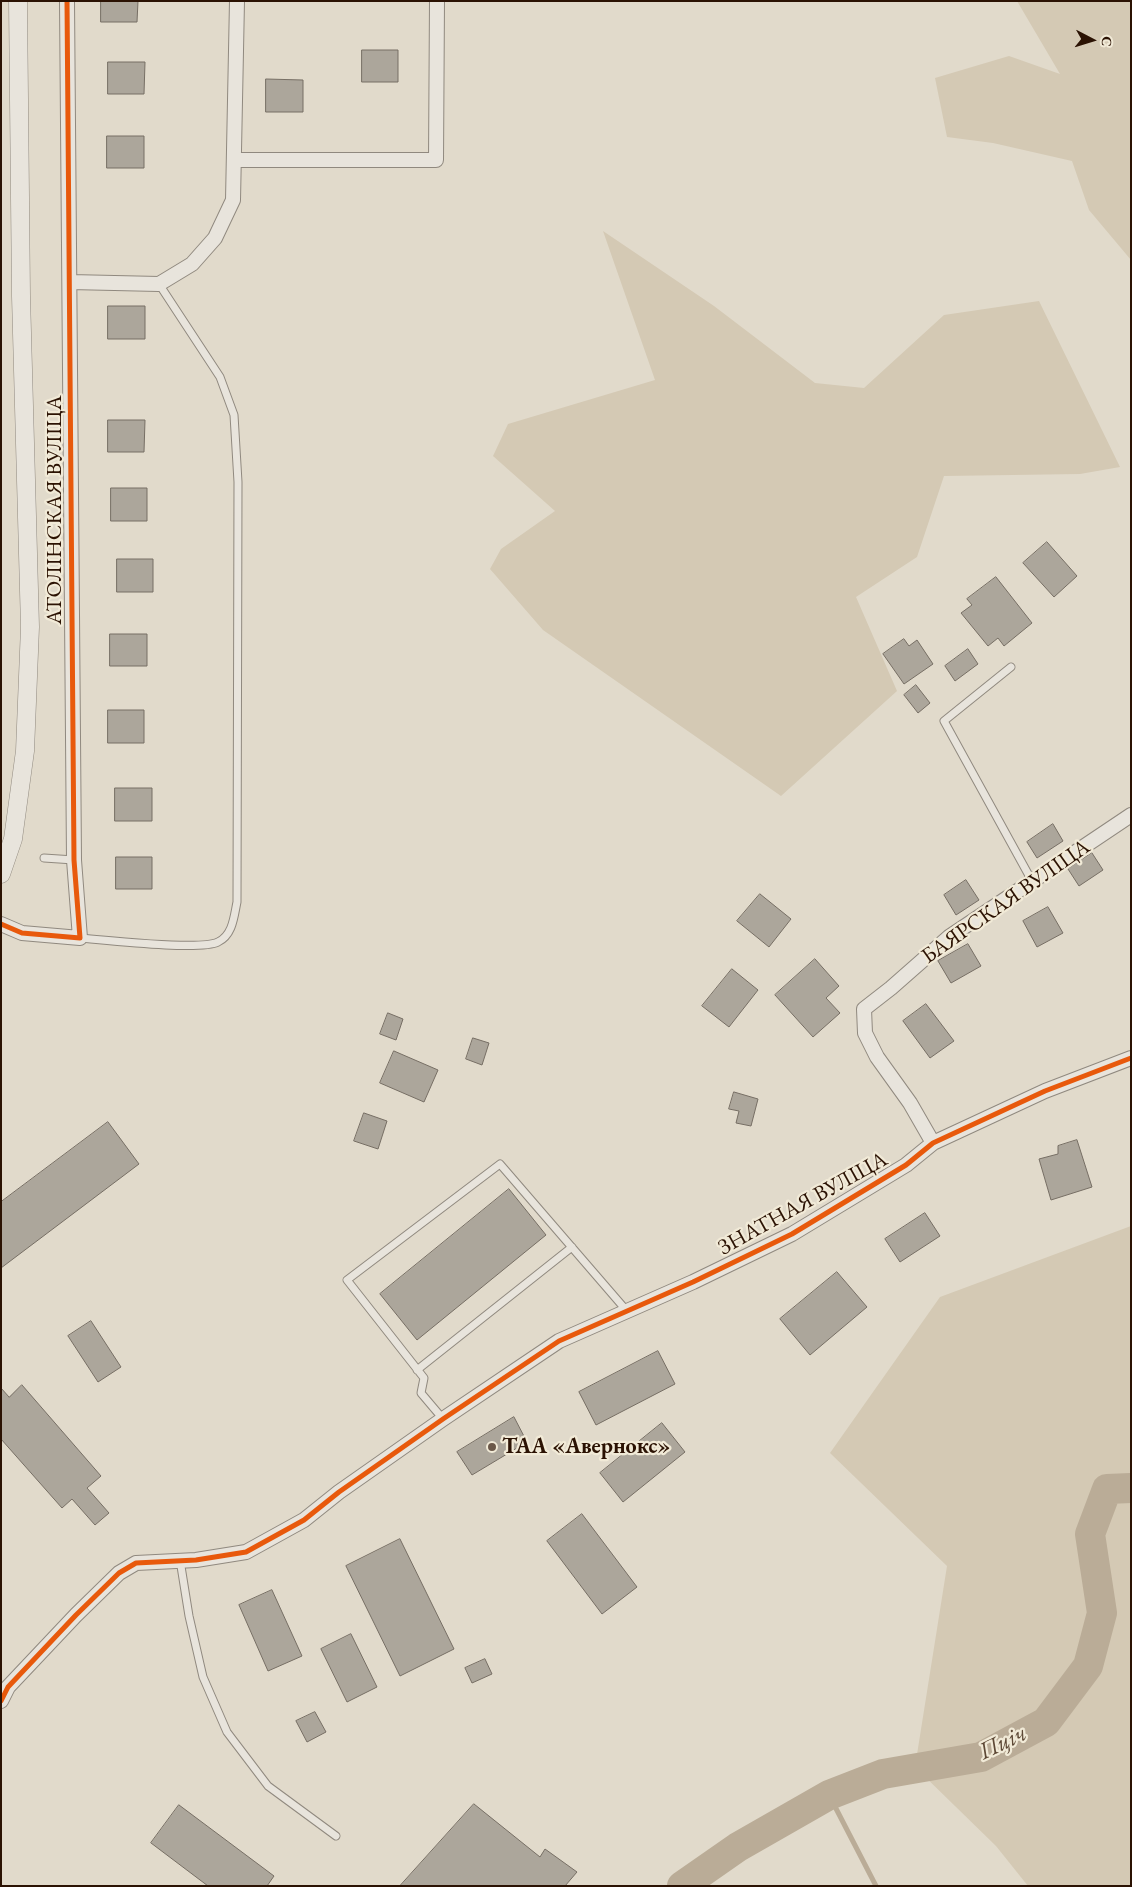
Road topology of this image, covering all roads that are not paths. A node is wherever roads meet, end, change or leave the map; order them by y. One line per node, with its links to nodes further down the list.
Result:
1 (18, 1): 12 (street, АТОЛІНСКАЯ ВУЛІЦА)
2 (67, 1): 6 (street, АТОЛІНСКАЯ ВУЛІЦА)
3 (238, 1): 5 (street)
4 (437, 1): 5 (street)
5 (236, 160): 7 (street)
6 (70, 282): 7 (street); 11 (street, АТОЛІНСКАЯ ВУЛІЦА)
7 (159, 284): 15 (lane)
8 (1011, 667): 13 (lane)
9 (1131, 816): 13 (street, БАЯРСКАЯ ВУЛІЦА)
10 (44, 858): 11 (lane)
11 (74, 860): 15 (street, АТОЛІНСКАЯ ВУЛІЦА)
12 (1, 874)
13 (1032, 881): 17 (street, БАЯРСКАЯ ВУЛІЦА)
14 (1, 924): 15 (street)
15 (80, 938)
16 (1131, 1058): 17 (street, ЗНАТНАЯ ВУЛІЦА)
17 (932, 1143): 19 (street, ЗНАТНАЯ ВУЛІЦА)
18 (572, 1247): 19 (lane); 20 (lane); 20 (lane)
19 (626, 1310): 21 (street, ЗНАТНАЯ ВУЛІЦА)
20 (417, 1370): 21 (lane)
21 (443, 1419): 22 (street, ЗНАТНАЯ ВУЛІЦА)
22 (180, 1560): 23 (street, ЗНАТНАЯ ВУЛІЦА); 24 (lane)
23 (1, 1701)
24 (336, 1836)

